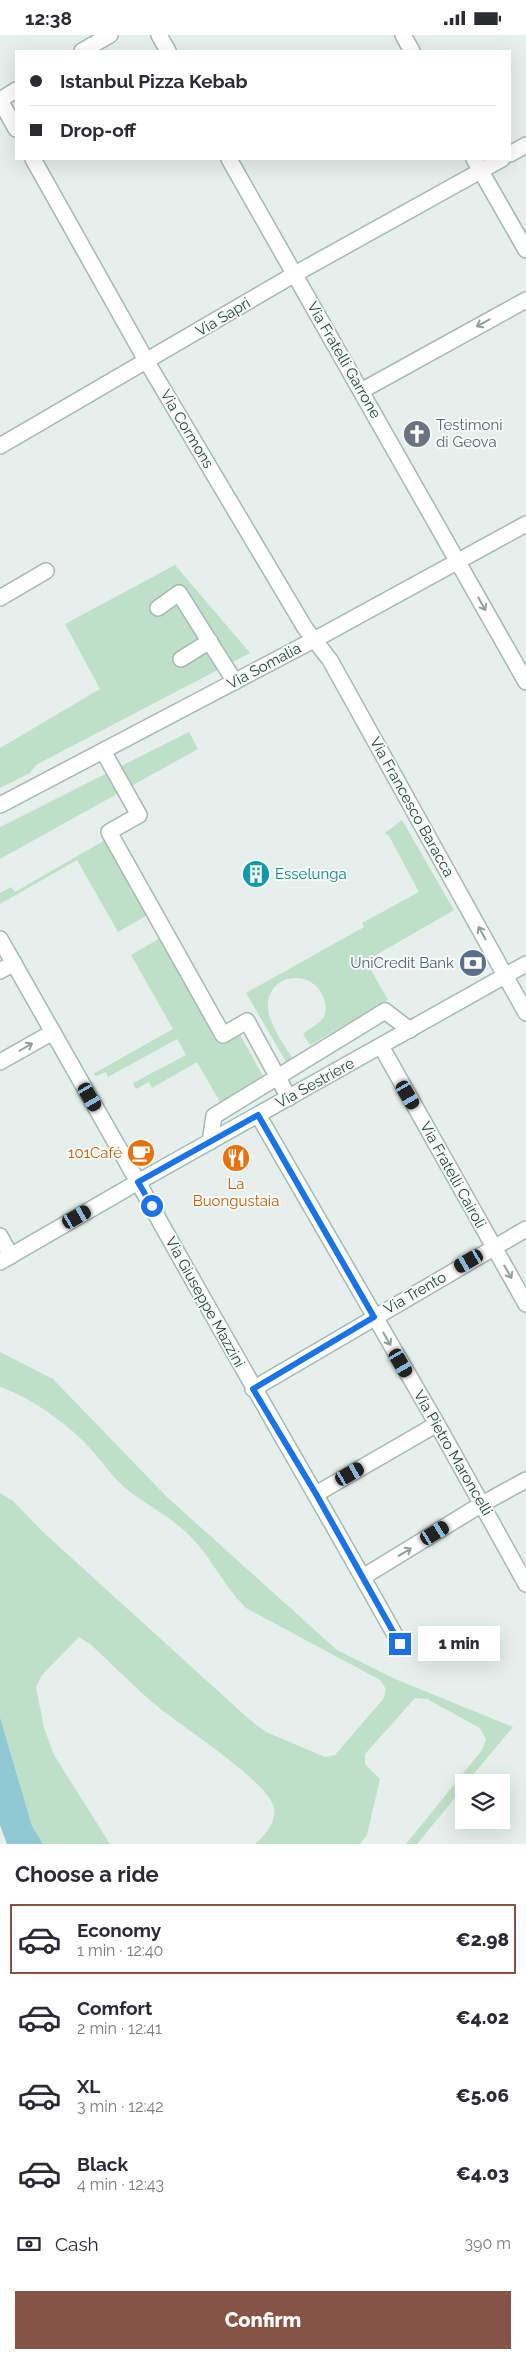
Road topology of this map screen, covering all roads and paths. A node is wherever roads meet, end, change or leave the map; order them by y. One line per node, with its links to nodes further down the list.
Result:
1 (110, 35): 4 (street)
2 (159, 35): 5 (street)
3 (403, 35): 6 (street)
4 (84, 50)
5 (167, 50)
6 (411, 50)
7 (15, 91): 8 (street)
8 (0, 100): 9 (street)
9 (15, 127)
10 (526, 145): 11 (street)
11 (511, 153)
12 (34, 160): 19 (street)
13 (230, 160): 17 (street, Via Fratelli Garrone)
14 (498, 160): 15 (street, Via Sapri)
15 (478, 165): 16 (street); 17 (street, Via Sapri)
16 (526, 250)
17 (295, 275): 19 (street, Via Sapri); 20 (street, Via Fratelli Garrone)
18 (526, 300): 20 (street, one-way to 20)
19 (147, 362): 21 (street); 27 (street, Via Cormons)
20 (361, 391): 23 (street, Via Fratelli Garrone)
21 (0, 446)
22 (526, 524): 23 (street, Via Somalia)
23 (459, 561): 27 (street, Via Somalia); 31 (street, Via Fratelli Garrone, one-way to 31)
24 (46, 571): 25 (street)
25 (0, 599)
26 (158, 608): 28 (street)
27 (315, 639): 30 (street, Via Somalia); 38 (street, Via Francesco Baracca, one-way to 27)
28 (210, 641): 29 (street); 30 (street)
29 (181, 659)
30 (236, 682): 32 (street, Via Somalia)
31 (526, 682)
32 (103, 751): 33 (street, Via Somalia); 44 (street)
33 (0, 805)
34 (0, 939): 35 (street, Via Giuseppe Mazzini)
35 (14, 963): 37 (street); 41 (street, Via Giuseppe Mazzini)
36 (526, 964): 38 (street, Via Sestriere)
37 (0, 971)
38 (506, 976): 39 (street, Via Francesco Baracca); 40 (street, Via Sestriere)
39 (526, 1013)
40 (410, 1030): 42 (street, Via Sestriere); 44 (street)
41 (53, 1032): 43 (street, one-way to 41); 48 (street, Via Giuseppe Mazzini)
42 (381, 1047): 45 (street, Via Sestriere); 51 (street, Via Fratelli Cairoli)
43 (0, 1062)
44 (278, 1077): 45 (street); 47 (street)
45 (288, 1098): 46 (street, Via Sestriere)
46 (258, 1115): 47 (street, Via Sestriere); 54 (street, Via Pietro Maroncelli)
47 (210, 1142): 48 (street, Via Sestriere)
48 (138, 1182): 52 (street, Via Sestriere); 55 (street, Via Giuseppe Mazzini)
49 (526, 1229): 51 (street, Via Trento)
50 (0, 1235): 52 (street)
51 (494, 1247): 53 (street, Via Fratelli Cairoli, one-way to 53); 54 (street, Via Trento)
52 (6, 1259)
53 (526, 1304)
54 (374, 1317): 55 (street, Via Trento); 56 (street, Via Pietro Maroncelli, one-way to 56)
55 (253, 1389): 58 (street, Via Giuseppe Mazzini)
56 (437, 1424): 58 (street); 59 (street, Via Pietro Maroncelli)
57 (526, 1481): 59 (street)
58 (316, 1494): 60 (street, Via Giuseppe Mazzini)
59 (482, 1504): 60 (street, one-way to 59); 61 (street, Via Pietro Maroncelli)
60 (363, 1577): 62 (street, Via Giuseppe Mazzini)
61 (526, 1584)
62 (400, 1644)

